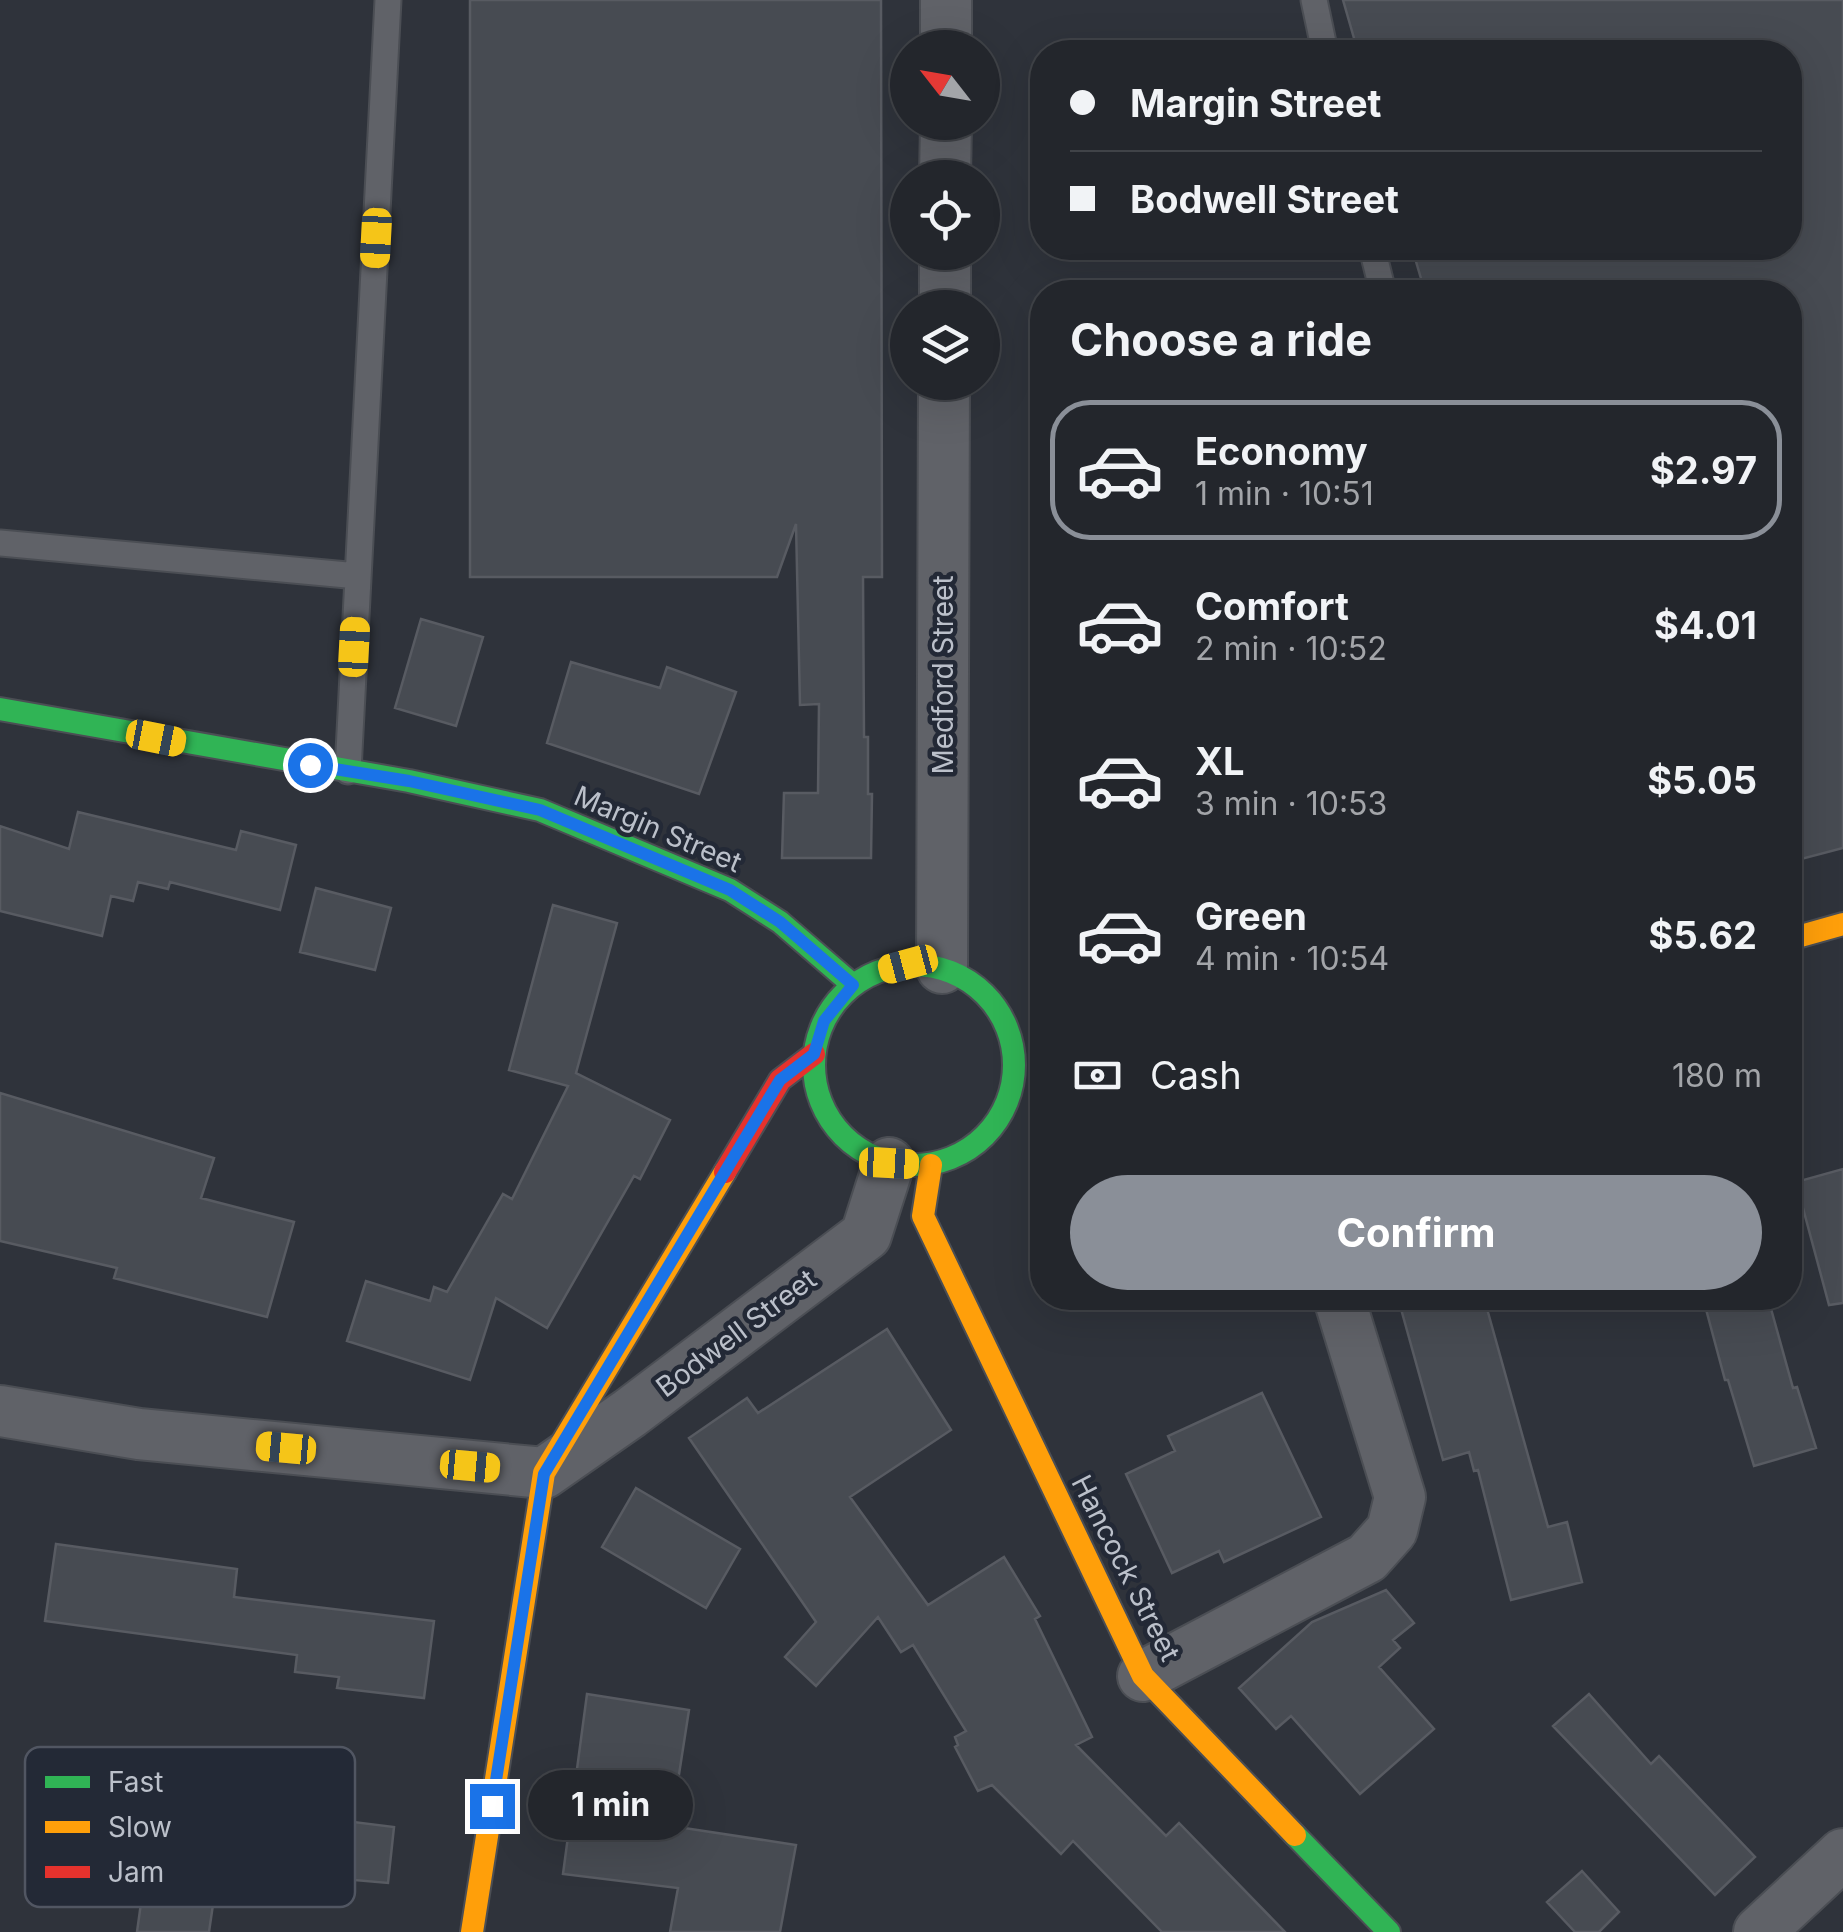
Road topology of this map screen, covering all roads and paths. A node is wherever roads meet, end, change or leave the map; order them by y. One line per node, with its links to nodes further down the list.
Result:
1 (388, 0): 8 (lane)
2 (946, 0): 4 (street)
3 (1314, 0): 5 (lane)
4 (946, 30)
5 (1322, 40)
6 (944, 400): 13 (street, Medford Street)
7 (0, 543): 8 (lane)
8 (358, 576): 10 (lane)
9 (0, 709): 10 (street, Margin Street)
10 (348, 771): 14 (street, Margin Street)
11 (1843, 924): 12 (street)
12 (1802, 936)
13 (942, 968): 14 (street); 16 (street)
14 (853, 985): 15 (street)
15 (814, 1054): 16 (street); 19 (street, Bodwell Street)
16 (910, 1164): 19 (street, Bodwell Street); 20 (street, Hancock Street)
17 (1343, 1310): 20 (street)
18 (0, 1411): 19 (street)
19 (544, 1474): 22 (street, Bodwell Street)
20 (1143, 1676): 23 (street, Hancock Street)
21 (1843, 1854): 24 (street)
22 (472, 1932)
23 (1389, 1932)
24 (1760, 1932)

